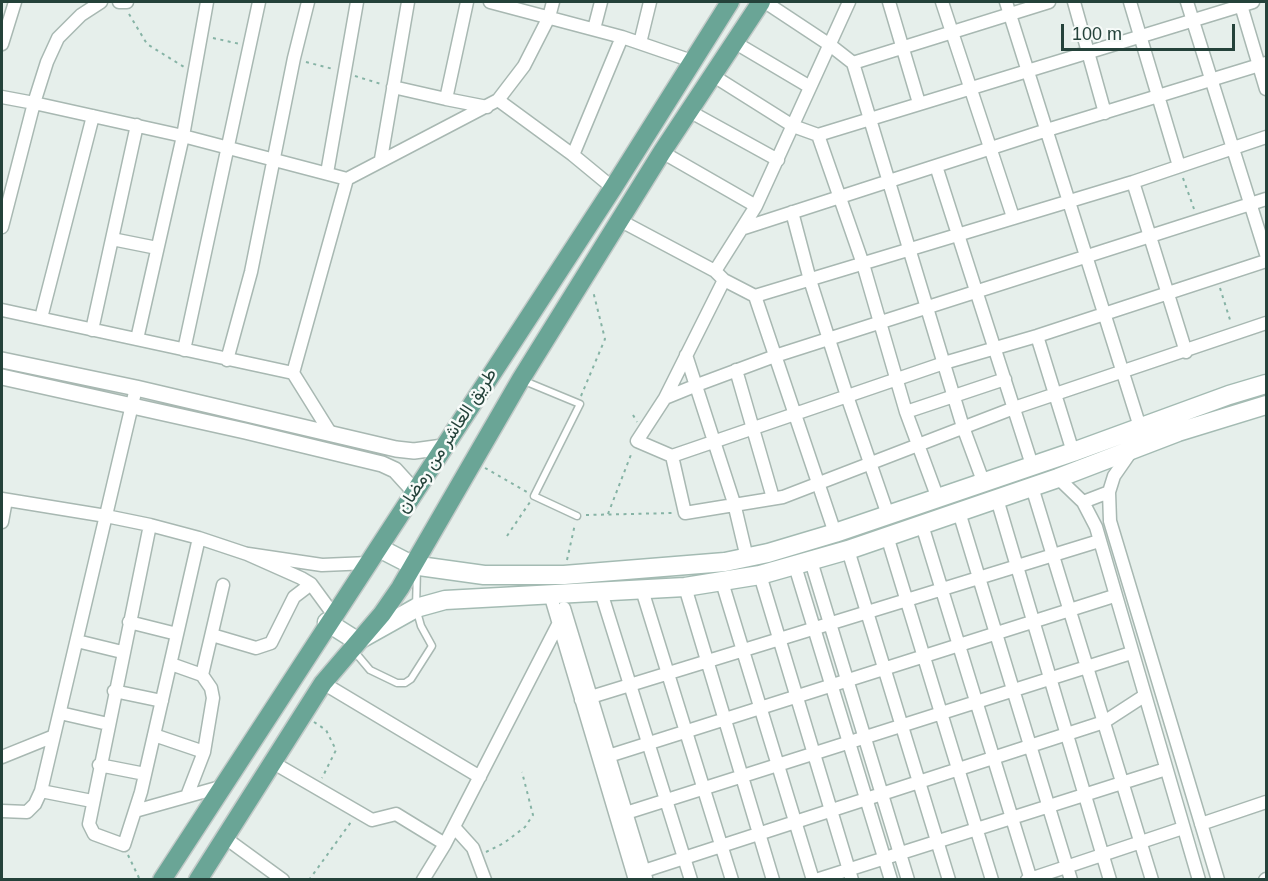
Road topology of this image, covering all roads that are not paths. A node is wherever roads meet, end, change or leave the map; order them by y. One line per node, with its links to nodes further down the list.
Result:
1 (15, 2): 33 (street)
2 (101, 2): 51 (street)
3 (207, 2): 62 (street)
4 (259, 2): 65 (street)
5 (308, 2): 69 (street)
6 (357, 2): 74 (street)
7 (408, 2): 43 (street)
8 (467, 2): 49 (street)
9 (490, 2): 23 (street)
10 (553, 2): 25 (street)
11 (601, 2): 27 (street)
12 (650, 2): 32 (street)
13 (730, 2): 37 (main road, طريق العاشر من رمضان)
14 (763, 2): 31 (main road, طريق العاشر من رمضان); 34 (street)
15 (849, 2): 34 (street)
16 (889, 2): 35 (street)
17 (942, 2): 28 (street)
18 (1049, 2): 24 (street)
19 (1074, 2): 36 (street)
20 (1130, 2): 29 (street)
21 (1187, 2): 26 (street)
22 (1245, 3): 26 (street); 39 (street)
23 (507, 4): 25 (street)
24 (1008, 7): 28 (street); 40 (street)
25 (549, 17): 27 (street); 50 (street)
26 (1192, 21): 29 (street); 42 (street)
27 (594, 29): 30 (street)
28 (952, 31): 35 (street); 45 (street)
29 (1141, 36): 36 (street); 48 (street)
30 (622, 37): 32 (street); 68 (street)
31 (734, 42): 41 (main road, طريق العاشر من رمضان); 44 (street)
32 (640, 43): 37 (street)
33 (2, 44)
34 (830, 45): 38 (street); 44 (street)
35 (902, 48): 38 (street); 52 (street)
36 (1088, 51): 40 (street); 55 (street)
37 (692, 61): 78 (main road, طريق العاشر من رمضان)
38 (852, 63): 57 (street)
39 (1263, 64): 42 (street); 46 (street)
40 (1028, 70): 45 (street); 60 (street)
41 (712, 75): 54 (main road, طريق العاشر من رمضان); 59 (street)
42 (1212, 81): 48 (street); 64 (street)
43 (393, 87): 49 (street); 70 (street)
44 (810, 87): 59 (street)
45 (970, 87): 52 (street); 66 (street)
46 (1266, 89)
47 (2, 97): 51 (street)
48 (1160, 97): 55 (street); 73 (street)
49 (446, 99): 53 (street)
50 (498, 100): 53 (street); 68 (street)
51 (34, 103): 56 (street); 87 (street)
52 (919, 103): 57 (street)
53 (486, 107): 70 (street)
54 (689, 111): 67 (main road, طريق العاشر من رمضان); 71 (street)
55 (1105, 113): 60 (street)
56 (93, 116): 58 (street); 107 (street)
57 (868, 118): 61 (street); 76 (street)
58 (136, 125): 62 (street); 91 (street)
59 (793, 126): 61 (street); 71 (street)
60 (1047, 130): 66 (street); 80 (street)
61 (818, 135): 79 (street)
62 (183, 136): 65 (street); 92 (street)
63 (1266, 137): 64 (street)
64 (1232, 148): 73 (street); 82 (street)
65 (230, 149): 69 (street); 115 (street)
66 (990, 149): 72 (street); 85 (street)
67 (662, 152): 83 (street); 86 (main road, طريق العاشر من رمضان)
68 (573, 156): 78 (street)
69 (272, 159): 74 (street); 120 (street)
70 (381, 159): 75 (street)
71 (778, 160): 83 (street)
72 (936, 166): 76 (street); 89 (street)
73 (1179, 166): 77 (street)
74 (327, 173): 75 (street)
75 (347, 179): 123 (street)
76 (887, 181): 79 (street); 93 (street)
77 (1133, 182): 80 (street); 90 (street)
78 (614, 188): 147 (main road, طريق العاشر من رمضان)
79 (841, 196): 84 (street); 97 (street)
80 (1069, 199): 85 (street); 95 (street)
81 (1266, 199): 82 (street)
82 (1250, 204): 90 (street); 94 (street)
83 (756, 206): 88 (street)
84 (792, 212): 88 (street); 100 (street)
85 (1013, 217): 89 (street)
86 (621, 221): 98 (street); 126 (main road, طريق العاشر من رمضان)
87 (2, 227)
88 (744, 228): 98 (street)
89 (959, 233): 93 (street); 101 (street)
90 (1150, 236): 95 (street); 102 (street)
91 (112, 239): 92 (street); 110 (street)
92 (157, 248): 112 (street)
93 (910, 248): 97 (street); 104 (street)
94 (1266, 254)
95 (1087, 258): 101 (street); 106 (street)
96 (1266, 261): 102 (street)
97 (863, 264): 100 (street); 108 (street)
98 (714, 271): 99 (street)
99 (724, 280): 103 (street); 117 (street)
100 (810, 280): 103 (street); 113 (street)
101 (978, 291): 104 (street); 114 (street)
102 (1167, 293): 106 (street); 116 (street)
103 (755, 296): 118 (street)
104 (928, 306): 108 (street); 121 (street)
105 (2, 310): 107 (street)
106 (1104, 313): 111 (street); 124 (street)
107 (41, 318): 110 (street)
108 (879, 322): 113 (street); 128 (street)
109 (1266, 323): 116 (street)
110 (92, 330): 112 (street)
111 (1037, 336): 114 (street); 133 (street)
112 (137, 339): 115 (street)
113 (828, 339): 118 (street); 134 (street)
114 (994, 348): 121 (street); 127 (street)
115 (184, 350): 120 (street)
116 (1186, 352): 124 (street)
117 (687, 355): 130 (street); 135 (street)
118 (775, 356): 122 (street); 140 (street)
119 (2, 360): 131 (street)
120 (227, 360): 123 (street)
121 (944, 363): 128 (street); 132 (street)
122 (736, 370): 130 (street); 141 (street)
123 (293, 373): 144 (street)
124 (1122, 374): 133 (street); 143 (street)
125 (2, 377): 137 (street)
126 (521, 379): 168 (lane); 182 (main road, طريق العاشر من رمضان)
127 (1005, 379): 132 (street); 138 (street)
128 (896, 380): 134 (street); 139 (street)
129 (1266, 384): 143 (main road)
130 (697, 385): 135 (street); 145 (street)
131 (136, 388): 137 (street); 144 (street)
132 (954, 395): 139 (street); 142 (street)
133 (1055, 395): 138 (street); 149 (street)
134 (847, 396): 140 (street); 151 (street)
135 (665, 398): 150 (street)
136 (1266, 405): 148 (main road)
137 (133, 406): 157 (street); 167 (street)
138 (1014, 408): 142 (street); 152 (street)
139 (906, 412): 146 (street)
140 (794, 413): 141 (street); 155 (street)
141 (752, 427): 145 (street); 160 (street)
142 (963, 427): 146 (street); 154 (street)
143 (1140, 427): 149 (main road)
144 (331, 434): 147 (street)
145 (714, 441): 150 (street); 164 (street)
146 (916, 444): 151 (street); 159 (street)
147 (442, 447): 157 (main road, طريق العاشر من رمضان)
148 (1132, 450): 153 (main road); 158 (street)
149 (1072, 452): 152 (main road)
150 (672, 456): 164 (street)
151 (869, 463): 155 (street); 166 (street)
152 (1032, 465): 154 (main road)
153 (1058, 478): 156 (main road); 163 (street)
154 (983, 481): 159 (main road)
155 (820, 485): 160 (street); 172 (street)
156 (1032, 487): 161 (main road); 179 (street)
157 (415, 492): 178 (main road, طريق العاشر من رمضان)
158 (1109, 492): 163 (street); 282 (street)
159 (937, 496): 166 (main road)
160 (773, 498): 164 (street)
161 (997, 499): 165 (main road); 183 (street)
162 (4, 500): 167 (street); 169 (street)
163 (1083, 502): 175 (street)
164 (734, 503): 180 (street)
165 (959, 512): 171 (main road); 185 (street)
166 (888, 514): 172 (main road)
167 (106, 516): 170 (street); 210 (street)
168 (577, 516)
169 (2, 522)
170 (150, 525): 174 (street); 201 (street)
171 (922, 525): 173 (main road); 191 (street)
172 (835, 533): 180 (main road)
173 (887, 536): 176 (main road); 195 (street)
174 (199, 538): 177 (street); 206 (street)
175 (1099, 541): 179 (street); 194 (street)
176 (848, 550): 181 (main road); 199 (street)
177 (247, 554): 178 (street); 187 (street)
178 (374, 556): 182 (main road); 200 (main road, طريق العاشر من رمضان)
179 (1053, 556): 183 (street); 197 (street)
180 (747, 558): 182 (main road)
181 (803, 564): 184 (main road); 204 (street); 205 (street)
182 (414, 566): 196 (lane); 211 (main road, طريق العاشر من رمضان)
183 (1017, 567): 185 (street); 202 (street)
184 (760, 575): 186 (main road); 209 (street)
185 (979, 578): 191 (street); 207 (street)
186 (722, 582): 189 (main road); 213 (street)
187 (311, 584): 200 (street); 208 (street)
188 (223, 585): 208 (street)
189 (685, 587): 190 (main road); 217 (street)
190 (642, 590): 192 (main road); 221 (street)
191 (942, 590): 195 (street); 212 (street)
192 (601, 592): 193 (main road); 226 (street)
193 (555, 593): 196 (main road); 198 (street); 203 (street)
194 (1114, 596): 197 (street); 215 (street)
195 (907, 601): 199 (street); 216 (street)
196 (416, 608): 211 (main road); 211 (lane)
197 (1069, 610): 202 (street); 219 (street)
198 (565, 611): 203 (street); 232 (street)
199 (867, 613): 204 (street); 220 (street)
200 (330, 618): 211 (main road); 265 (main road, طريق العاشر من رمضان)
201 (129, 622): 206 (street); 214 (street)
202 (1033, 622): 207 (street); 223 (street)
203 (558, 624): 232 (street); 262 (street)
204 (830, 624): 205 (street); 224 (street)
205 (815, 629): 209 (street); 227 (street)
206 (177, 634): 218 (street)
207 (996, 634): 212 (street); 228 (street)
208 (212, 635): 222 (street)
209 (778, 640): 213 (street); 231 (street)
210 (77, 641): 214 (street); 236 (street)
211 (354, 644): 225 (main road, طريق العاشر من رمضان)
212 (959, 646): 216 (street); 234 (street)
213 (743, 651): 217 (street); 235 (street)
214 (122, 652): 229 (street)
215 (1131, 653): 219 (street); 230 (street)
216 (924, 657): 220 (street); 237 (street)
217 (706, 662): 221 (street); 238 (street)
218 (171, 664): 222 (street); 233 (street)
219 (1087, 667): 223 (street); 239 (street)
220 (885, 669): 224 (street); 241 (street)
221 (668, 674): 226 (street); 242 (street)
222 (202, 675): 250 (street)
223 (1050, 679): 228 (street); 243 (street)
224 (848, 681): 227 (street); 246 (street)
225 (323, 683): 255 (main road, طريق العاشر من رمضان); 262 (street)
226 (630, 685): 232 (street); 248 (street)
227 (832, 686): 231 (street); 247 (street)
228 (1014, 690): 234 (street); 249 (street)
229 (114, 691): 233 (street); 240 (street)
230 (1144, 696): 239 (street); 258 (street)
231 (796, 698): 235 (street); 251 (street)
232 (586, 699): 253 (street)
233 (162, 701): 244 (street)
234 (976, 702): 237 (street); 254 (street)
235 (761, 709): 238 (street); 257 (street)
236 (60, 713): 240 (street); 245 (street)
237 (941, 713): 241 (street); 259 (street)
238 (724, 721): 242 (street); 261 (street)
239 (1104, 722): 243 (street); 264 (street)
240 (108, 724): 256 (street)
241 (902, 726): 246 (street); 263 (street)
242 (686, 732): 248 (street); 266 (street)
243 (1067, 734): 249 (street); 269 (street)
244 (154, 735): 250 (street); 260 (street)
245 (54, 736): 252 (street); 267 (street)
246 (865, 737): 247 (street); 268 (street)
247 (849, 742): 251 (street); 271 (street)
248 (649, 744): 253 (street); 272 (street)
249 (1030, 746): 254 (street); 275 (street)
250 (204, 752): 270 (street)
251 (813, 753): 257 (street); 278 (street)
252 (2, 757)
253 (604, 758): 279 (street); 298 (street)
254 (993, 758): 259 (street); 280 (street)
255 (272, 762): 287 (main road, طريق العاشر من رمضان); 290 (street)
256 (99, 765): 260 (street); 273 (street)
257 (778, 765): 261 (street); 281 (street)
258 (1166, 769): 264 (street); 284 (street)
259 (958, 770): 263 (street); 285 (street)
260 (144, 774): 277 (street)
261 (741, 776): 266 (street); 286 (street)
262 (480, 777): 283 (street)
263 (919, 782): 268 (street); 288 (street)
264 (1122, 783): 269 (street); 289 (street)
265 (224, 786): 270 (street); 299 (main road, طريق العاشر من رمضان)
266 (704, 788): 272 (street); 291 (street)
267 (41, 791): 273 (street); 276 (street)
268 (882, 794): 271 (street); 292 (street)
269 (1085, 795): 275 (street); 293 (street)
270 (187, 796): 277 (street)
271 (867, 799): 278 (street); 295 (street)
272 (666, 800): 279 (street); 294 (street)
273 (92, 801): 277 (street)
274 (1266, 802): 282 (street)
275 (1049, 806): 280 (street); 296 (street)
276 (2, 811)
277 (135, 811)
278 (831, 811): 281 (street); 297 (street)
279 (626, 813): 298 (street)
280 (1012, 818): 285 (street); 312 (street)
281 (796, 822): 286 (street); 307 (street)
282 (1202, 824): 317 (street)
283 (454, 827): 290 (street); 303 (street)
284 (1183, 828): 289 (street); 316 (street)
285 (976, 829): 288 (street); 311 (street)
286 (759, 834): 291 (street); 306 (street)
287 (224, 837): 300 (main road, طريق العاشر من رمضان); 301 (street)
288 (938, 841): 292 (street); 310 (street)
289 (1140, 842): 293 (street); 315 (street)
290 (445, 844): 302 (street)
291 (722, 846): 294 (street); 305 (street)
292 (900, 853): 295 (street); 309 (street)
293 (1103, 854): 296 (street); 314 (street)
294 (684, 858): 298 (street); 304 (street)
295 (885, 858): 297 (street); 308 (street)
296 (1067, 866): 312 (street); 313 (street)
297 (850, 874): 307 (street)
298 (642, 877)
299 (162, 879)
300 (198, 879)
301 (283, 879)
302 (423, 879)
303 (485, 879)
304 (691, 879)
305 (732, 879)
306 (773, 879)
307 (815, 879)
308 (891, 879)
309 (908, 879)
310 (950, 879)
311 (992, 879)
312 (1029, 879)
313 (1071, 879)
314 (1110, 879)
315 (1152, 879)
316 (1199, 879)
317 (1218, 879)

